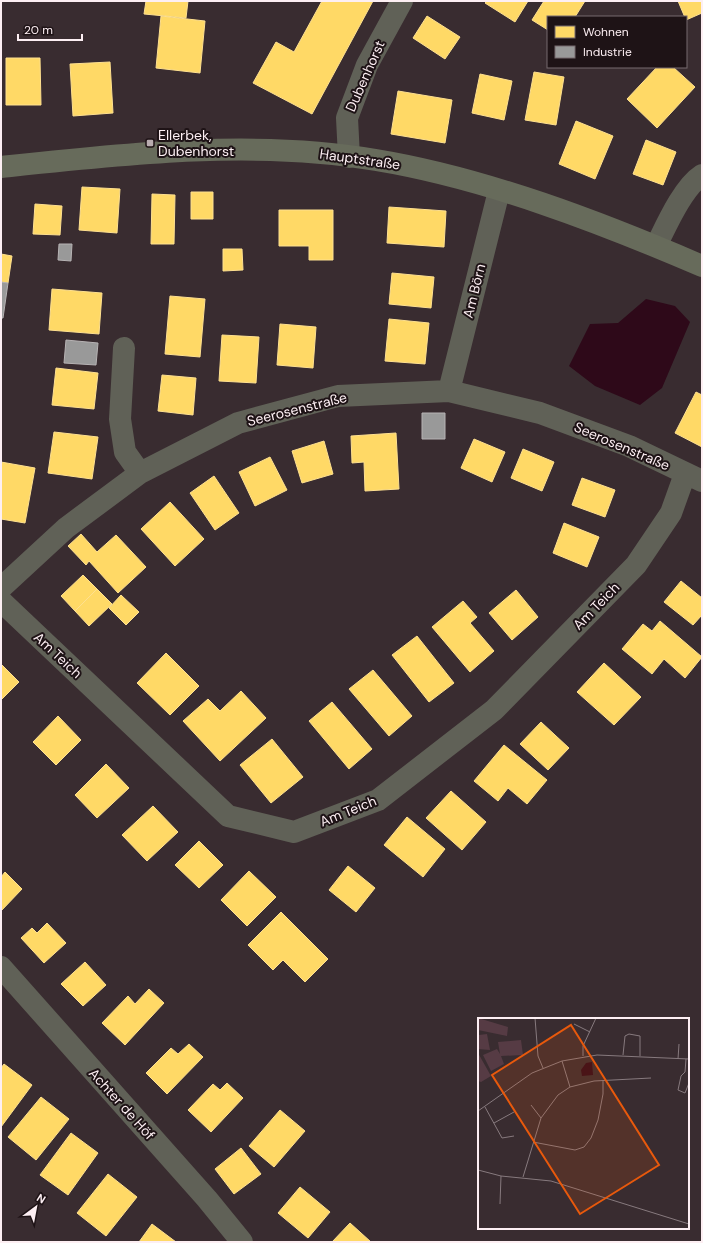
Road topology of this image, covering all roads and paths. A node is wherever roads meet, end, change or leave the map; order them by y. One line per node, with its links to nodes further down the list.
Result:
1 (402, 1): 2 (street, Dubenhorst)
2 (349, 157): 3 (main road, Hauptstraße); 5 (main road, Hauptstraße)
3 (1, 167)
4 (702, 175): 6 (street)
5 (499, 191): 6 (main road, Hauptstraße); 9 (street, Am Börn)
6 (656, 246): 7 (main road, Hauptstraße)
7 (702, 266)
8 (124, 348): 10 (street)
9 (448, 391): 10 (street, Seerosenstraße); 11 (street, Seerosenstraße)
10 (140, 473): 12 (street, Seerosenstraße)
11 (694, 477): 13 (street, Am Teich)
12 (1, 588)
13 (1, 601)
14 (1, 967): 15 (street, Achter de Höf)
15 (242, 1242)

